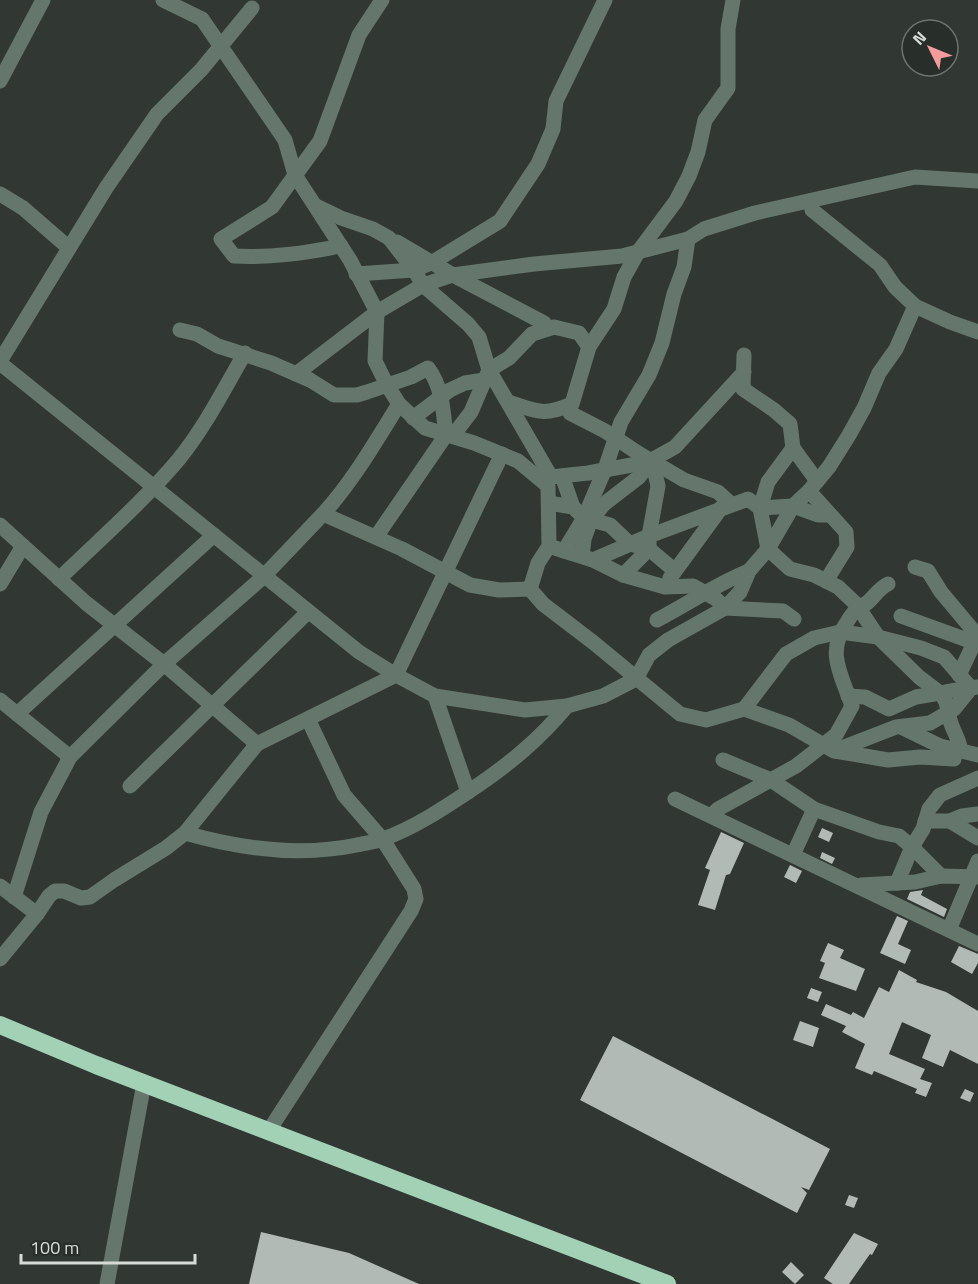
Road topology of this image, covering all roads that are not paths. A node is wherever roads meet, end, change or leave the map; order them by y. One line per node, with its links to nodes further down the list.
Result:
1 (43, 0): 8 (street)
2 (163, 0): 7 (street)
3 (382, 0): 9 (street)
4 (605, 0): 19 (street)
5 (733, 0): 18 (street)
6 (252, 8): 7 (street)
7 (220, 46): 9 (street); 17 (street)
8 (0, 81)
9 (296, 175): 12 (street); 16 (street)
10 (978, 181): 15 (street)
11 (0, 194): 17 (street)
12 (315, 206): 14 (street); 16 (street)
13 (812, 210): 24 (street)
14 (389, 238): 19 (street); 20 (street)
15 (688, 239): 18 (street); 43 (street)
16 (341, 246): 21 (street)
17 (69, 248): 32 (street)
18 (638, 252): 22 (street); 29 (street)
19 (433, 262): 20 (street); 22 (street)
20 (414, 270): 21 (street); 23 (street)
21 (356, 274): 25 (street)
22 (453, 275): 23 (street); 26 (street)
23 (423, 285): 25 (street); 35 (street)
24 (915, 306): 28 (street); 49 (street)
25 (377, 312): 34 (street); 36 (street)
26 (544, 323)
27 (180, 330): 30 (street)
28 (978, 332)
29 (590, 347): 35 (street); 38 (street)
30 (244, 353): 34 (street); 50 (street)
31 (744, 355): 33 (street)
32 (0, 362): 50 (street)
33 (744, 372): 44 (street); 46 (street)
34 (296, 374): 36 (street)
35 (486, 375): 37 (street); 38 (street); 42 (street)
36 (387, 385): 37 (street); 39 (street)
37 (442, 398): 41 (street); 42 (street)
38 (508, 402): 48 (street)
39 (399, 404): 41 (street); 55 (street)
40 (570, 412): 43 (street)
41 (412, 418): 42 (street)
42 (452, 432): 45 (street); 60 (street)
43 (615, 439): 46 (street); 47 (street)
44 (793, 448): 49 (street); 54 (street)
45 (502, 454): 51 (street); 70 (street)
46 (652, 460): 47 (street); 52 (street); 57 (street); 61 (street)
47 (605, 470): 48 (street); 57 (street)
48 (562, 476): 57 (street)
49 (813, 486): 53 (street); 56 (street)
50 (154, 487): 59 (street); 73 (street)
51 (549, 503): 57 (street); 64 (street)
52 (726, 506): 54 (street); 61 (street); 68 (street)
53 (792, 506): 54 (street); 56 (street); 65 (street)
54 (760, 508): 65 (street)
55 (323, 514): 60 (street); 72 (street)
56 (830, 515): 74 (street)
57 (584, 519): 62 (street); 64 (street); 66 (street)
58 (0, 525): 63 (street)
59 (214, 535): 72 (street); 85 (street)
60 (376, 537): 70 (street)
61 (649, 542): 62 (street); 68 (street); 71 (street)
62 (630, 544): 66 (street)
63 (23, 546): 73 (street); 75 (street)
64 (556, 548): 66 (street); 78 (street)
65 (768, 549): 69 (street); 74 (street)
66 (593, 557): 71 (street)
67 (915, 567): 88 (street)
68 (674, 570): 77 (street)
69 (749, 571): 79 (street); 81 (street)
70 (447, 573): 78 (street); 90 (street)
71 (623, 575): 77 (street)
72 (263, 577): 82 (street); 89 (street)
73 (59, 579): 85 (street)
74 (826, 581): 80 (street)
75 (0, 584)
76 (888, 584): 80 (street)
77 (665, 587): 79 (street)
78 (530, 589): 91 (street)
79 (705, 593): 81 (street); 84 (street)
80 (858, 607): 86 (street); 87 (street)
81 (725, 608): 83 (street); 91 (street)
82 (308, 612): 90 (street); 97 (street)
83 (794, 619)
84 (657, 620)
85 (114, 625): 89 (street); 102 (street)
86 (840, 632): 87 (street); 95 (street); 99 (street)
87 (883, 638): 88 (street); 92 (street); 92 (street)
88 (976, 643): 92 (street)
89 (164, 664): 97 (street); 109 (street)
90 (396, 675): 94 (street); 103 (street)
91 (636, 679): 98 (street); 99 (street)
92 (951, 686): 93 (street); 100 (street); 101 (street)
93 (975, 687): 101 (street)
94 (435, 696): 98 (street); 114 (street)
95 (848, 696): 100 (street); 106 (street)
96 (0, 700): 102 (street)
97 (213, 706): 105 (street); 113 (street)
98 (567, 706): 114 (street)
99 (744, 709): 106 (street)
100 (889, 709): 104 (street)
101 (950, 712): 104 (street); 107 (street)
102 (17, 714): 109 (street)
103 (308, 719): 105 (street); 123 (street)
104 (900, 726): 106 (street); 107 (street)
105 (257, 744): 121 (street)
106 (828, 747): 107 (street); 112 (street)
107 (956, 750): 108 (street)
108 (978, 755)
109 (69, 757): 132 (street)
110 (723, 759): 112 (street)
111 (978, 778): 120 (street)
112 (771, 780): 116 (street); 118 (street)
113 (130, 786)
114 (468, 792): 123 (street)
115 (675, 799): 118 (street)
116 (814, 809): 124 (street); 125 (street)
117 (978, 813): 119 (street)
118 (711, 816): 125 (street)
119 (950, 821): 120 (street); 122 (street)
120 (925, 822): 124 (street)
121 (185, 833): 123 (street); 133 (street)
122 (978, 838)
123 (383, 840): 139 (street)
124 (912, 847): 127 (street); 129 (street)
125 (793, 855): 130 (street)
126 (978, 861): 128 (street)
127 (941, 876): 128 (street); 129 (street)
128 (974, 877): 134 (street)
129 (897, 883): 130 (street)
130 (858, 885): 134 (street)
131 (0, 886): 132 (street)
132 (14, 897): 133 (street)
133 (37, 914): 136 (street)
134 (949, 930): 135 (street)
135 (978, 944)
136 (0, 959)
137 (0, 1025): 138 (highway)
138 (144, 1083): 139 (highway); 140 (street)
139 (268, 1132): 141 (highway)
140 (107, 1284)
141 (667, 1284)

